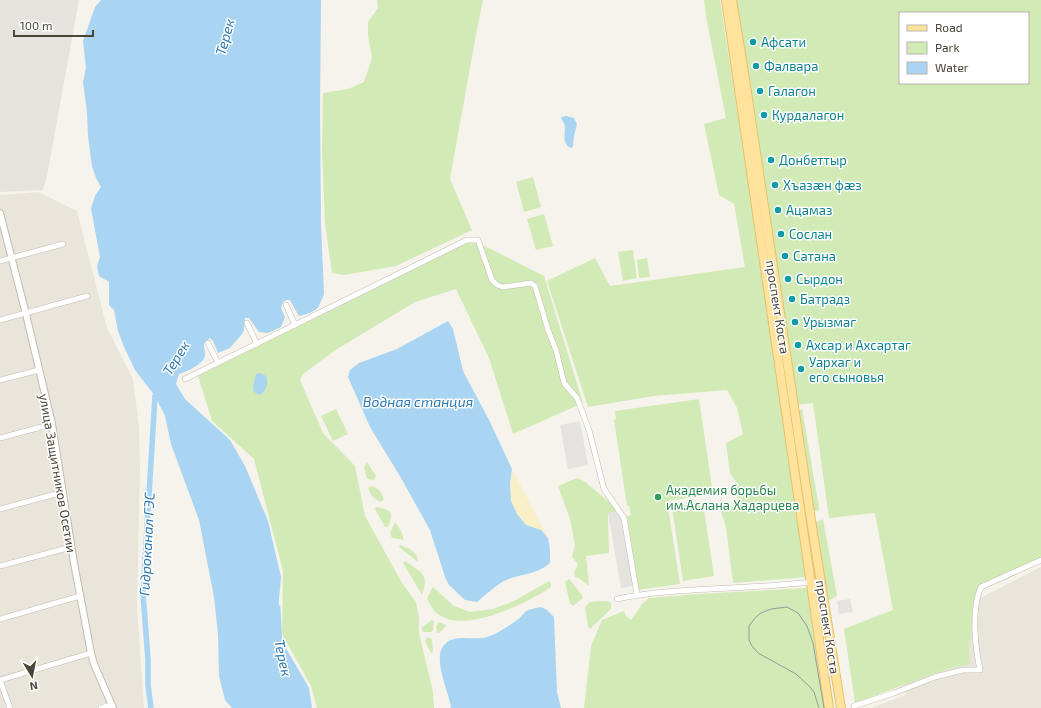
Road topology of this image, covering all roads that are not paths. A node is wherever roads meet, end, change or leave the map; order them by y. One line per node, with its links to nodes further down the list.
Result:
1 (726, 0): 26 (main road, проспект Коста)
2 (732, 0): 27 (main road, проспект Коста)
3 (0, 213): 5 (street, улица Защитников Осетии)
4 (63, 244): 5 (street)
5 (12, 258): 6 (street); 9 (street, улица Защитников Осетии)
6 (0, 261)
7 (86, 296): 9 (street)
8 (286, 305): 12 (street)
9 (26, 314): 10 (street); 16 (street, улица Защитников Осетии)
10 (0, 320)
11 (246, 322): 14 (street)
12 (295, 324): 14 (street); 28 (street)
13 (208, 343): 15 (street)
14 (256, 344): 15 (street)
15 (218, 363): 17 (street)
16 (39, 370): 18 (street); 19 (street, улица Защитников Осетии)
17 (185, 379)
18 (0, 380)
19 (52, 424): 20 (street); 21 (street, улица Защитников Осетии)
20 (0, 438)
21 (64, 492): 22 (street); 23 (street, улица Защитников Осетии)
22 (0, 509)
23 (71, 548): 25 (street); 29 (street, улица Защитников Осетии)
24 (1041, 560): 39 (street)
25 (0, 566)
26 (810, 582): 27 (street); 28 (street); 37 (main road, проспект Коста)
27 (820, 582): 38 (main road, проспект Коста)
28 (637, 595): 30 (street)
29 (80, 596): 31 (street); 32 (street, улица Защитников Осетии)
30 (617, 599)
31 (0, 618)
32 (91, 654): 33 (street); 34 (street, улица Защитников Осетии)
33 (0, 680): 35 (street)
34 (112, 706): 36 (street)
35 (10, 708)
36 (100, 708)
37 (829, 708)
38 (841, 708)
39 (854, 708)

